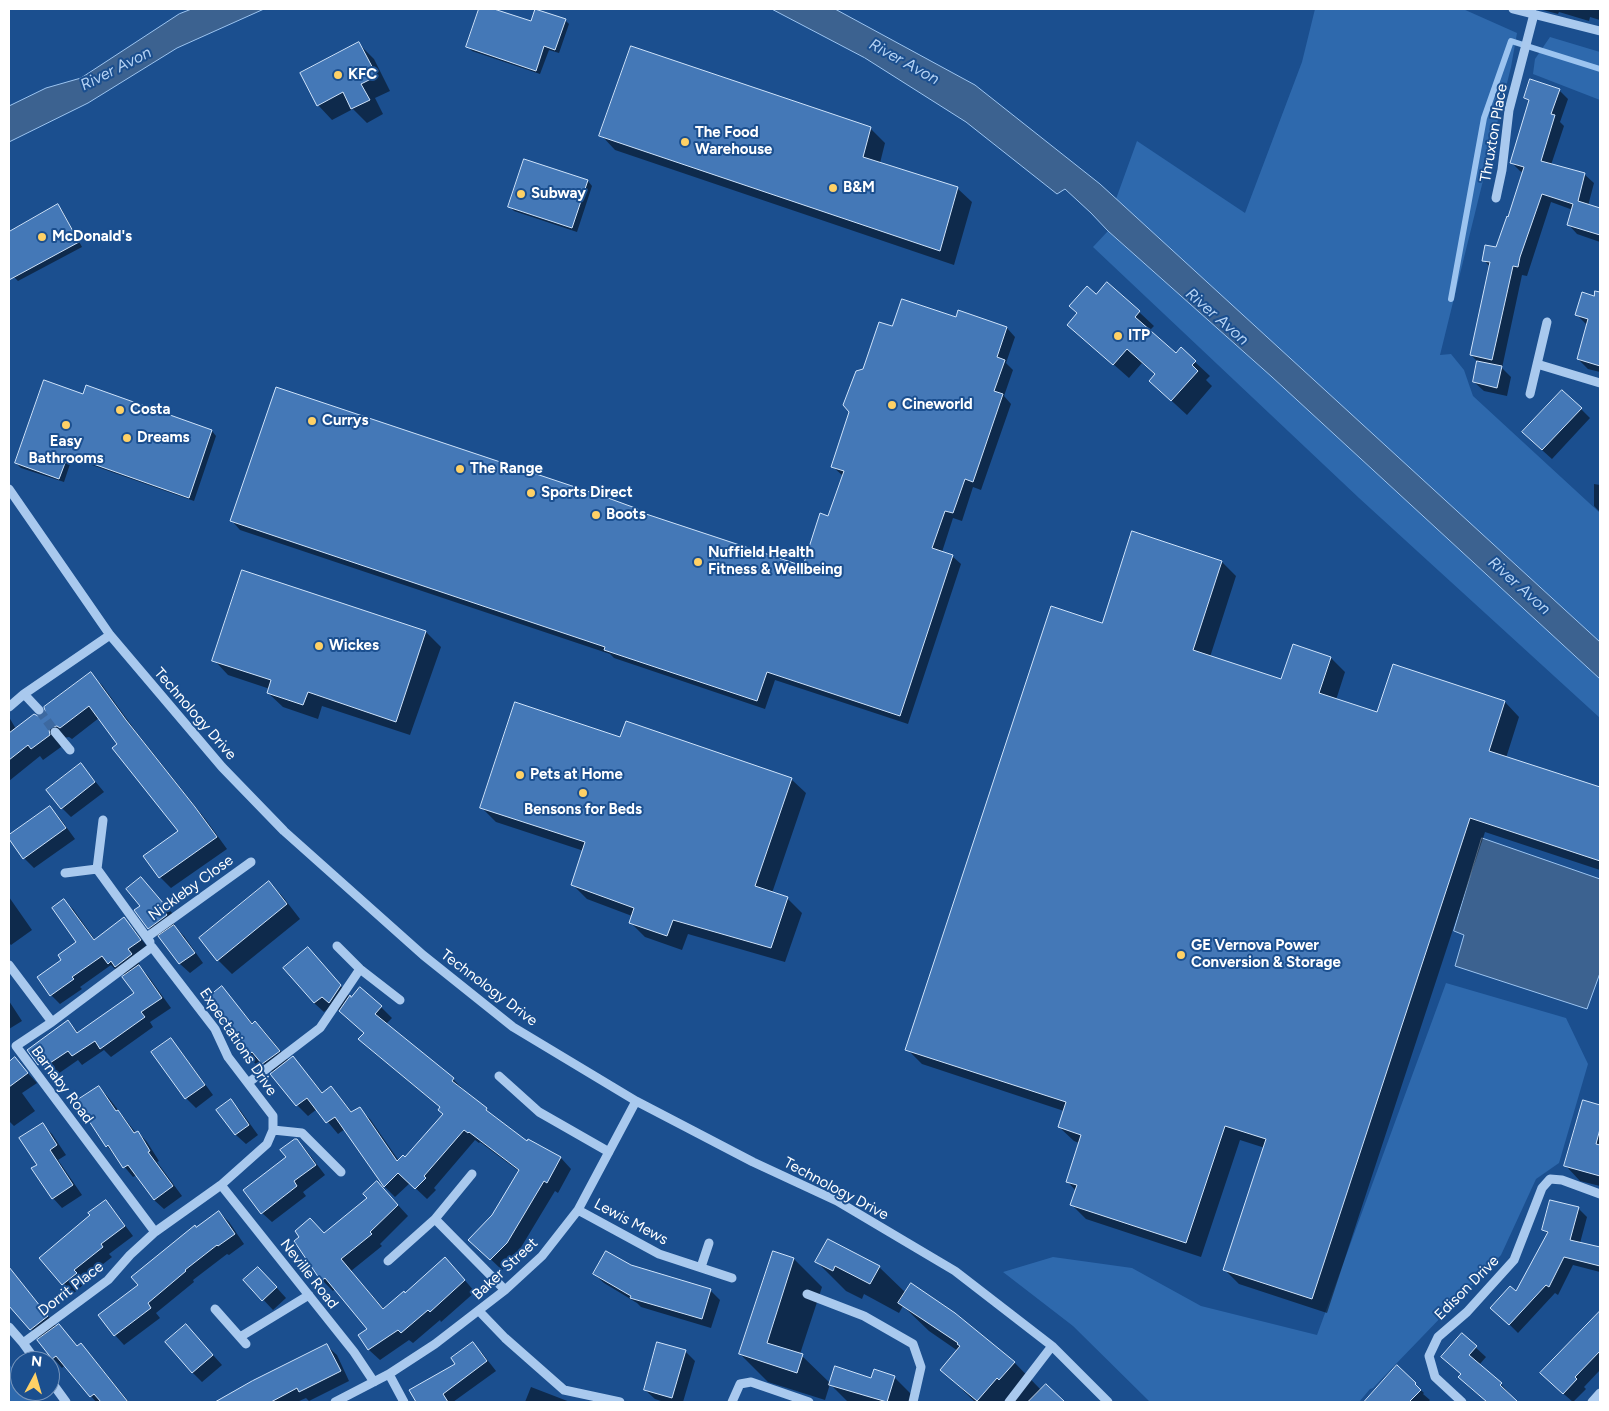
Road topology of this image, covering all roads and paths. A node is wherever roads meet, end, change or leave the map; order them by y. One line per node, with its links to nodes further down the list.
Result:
1 (1513, 9): 2 (street)
2 (1534, 14): 3 (street); 4 (street, Thruxton Place)
3 (1600, 31)
4 (1496, 198)
5 (1547, 322): 6 (street)
6 (1537, 364): 7 (street); 8 (street)
7 (1600, 382)
8 (1530, 394)
9 (10, 492): 10 (street, Technology Drive)
10 (110, 635): 11 (street); 30 (street, Technology Drive)
11 (24, 694): 12 (street); 13 (street)
12 (9, 707)
13 (39, 710)
14 (55, 732): 15 (street)
15 (70, 750)
16 (103, 820): 18 (street)
17 (251, 862): 20 (street, Nickleby Close)
18 (97, 869): 19 (street); 20 (street, Expectations Drive)
19 (65, 873)
20 (147, 937): 22 (street, Expectations Drive)
21 (337, 946): 24 (street)
22 (152, 947): 26 (street); 29 (street, Expectations Drive)
23 (9, 966): 26 (street)
24 (360, 969): 25 (street); 29 (street)
25 (400, 1000)
26 (52, 1022): 27 (street, Barnaby Road)
27 (13, 1047): 39 (street, Barnaby Road)
28 (499, 1076): 32 (street)
29 (248, 1083): 31 (street, Expectations Drive)
30 (636, 1101): 32 (street, Baker Street); 51 (street, Technology Drive)
31 (273, 1130): 33 (street); 35 (street)
32 (609, 1152): 37 (street, Baker Street)
33 (341, 1172)
34 (472, 1174): 38 (street)
35 (221, 1185): 39 (street); 46 (street, Neville Road)
36 (1600, 1194): 64 (street, Edison Drive)
37 (578, 1210): 42 (street, Lewis Mews); 44 (street, Baker Street)
38 (435, 1219): 41 (street); 44 (street)
39 (154, 1232): 50 (street, Dorrit Place)
40 (709, 1243): 42 (street)
41 (388, 1261)
42 (701, 1267): 43 (street, Lewis Mews)
43 (732, 1278)
44 (505, 1290): 48 (street, Baker Street)
45 (807, 1294): 61 (street)
46 (308, 1295): 47 (street); 54 (street, Neville Road)
47 (214, 1309)
48 (479, 1311): 53 (street, Baker Street); 58 (street)
49 (9, 1327): 50 (street)
50 (23, 1343): 52 (street)
51 (1052, 1346): 62 (street); 63 (street, Technology Drive)
52 (29, 1351)
53 (389, 1374): 54 (street, Baker Street); 57 (street)
54 (374, 1382): 56 (street, Baker Street)
55 (1600, 1393): 65 (street)
56 (335, 1402)
57 (404, 1402)
58 (620, 1402)
59 (732, 1402): 60 (street)
60 (809, 1402)
61 (913, 1402)
62 (1009, 1402)
63 (1108, 1402)
64 (1462, 1402)
65 (1592, 1402)

